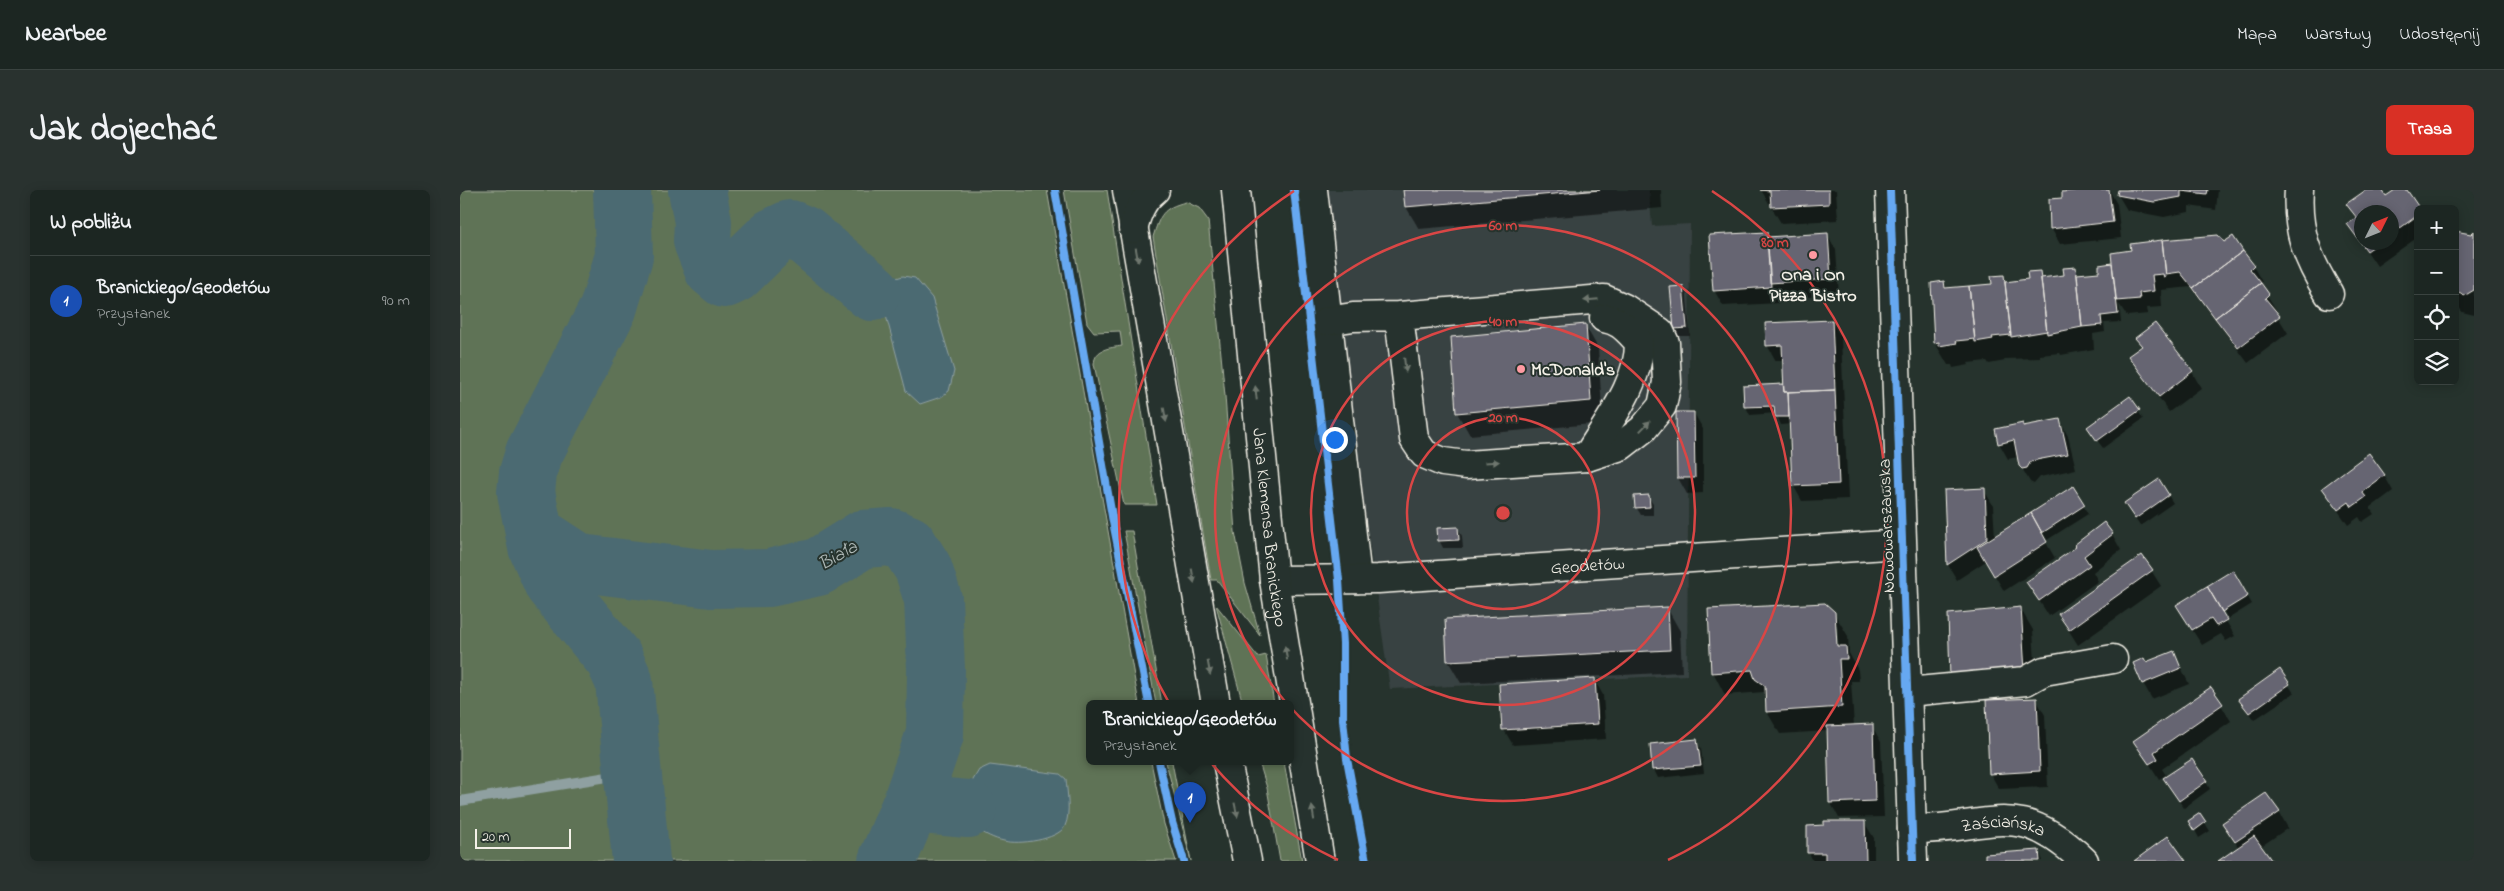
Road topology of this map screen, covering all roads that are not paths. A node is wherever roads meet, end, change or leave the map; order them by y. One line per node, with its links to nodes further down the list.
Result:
1 (1127, 190): 8 (street)
2 (1155, 190): 8 (street)
3 (1219, 190): 7 (street)
4 (1313, 190): 11 (street)
5 (1890, 190): 13 (street, Nowowarszawska)
6 (2299, 190): 9 (street)
7 (1237, 201): 15 (street, Jana Klemensa Branickiego, one-way to 7)
8 (1133, 229): 18 (street, one-way to 18)
9 (2329, 294)
10 (1399, 316): 11 (street); 12 (street, one-way to 12); 12 (street); 12 (street, one-way to 10)
11 (1327, 321): 14 (street)
12 (1587, 457)
13 (1901, 544): 14 (street, Geodetów); 17 (street, Nowowarszawska)
14 (1357, 579): 15 (street, Geodetów)
15 (1274, 580): 19 (street, Jana Klemensa Branickiego, one-way to 15)
16 (2113, 659): 17 (street)
17 (1907, 692): 22 (street, Nowowarszawska)
18 (1215, 700)
19 (1294, 700)
20 (1294, 702): 24 (street, Jana Klemensa Branickiego, one-way to 20)
21 (1228, 765): 23 (street, one-way to 23)
22 (1912, 829): 25 (street, Nowowarszawska); 26 (street, Zaściańska)
23 (1247, 861)
24 (1320, 861)
25 (1913, 861)
26 (2084, 861)

